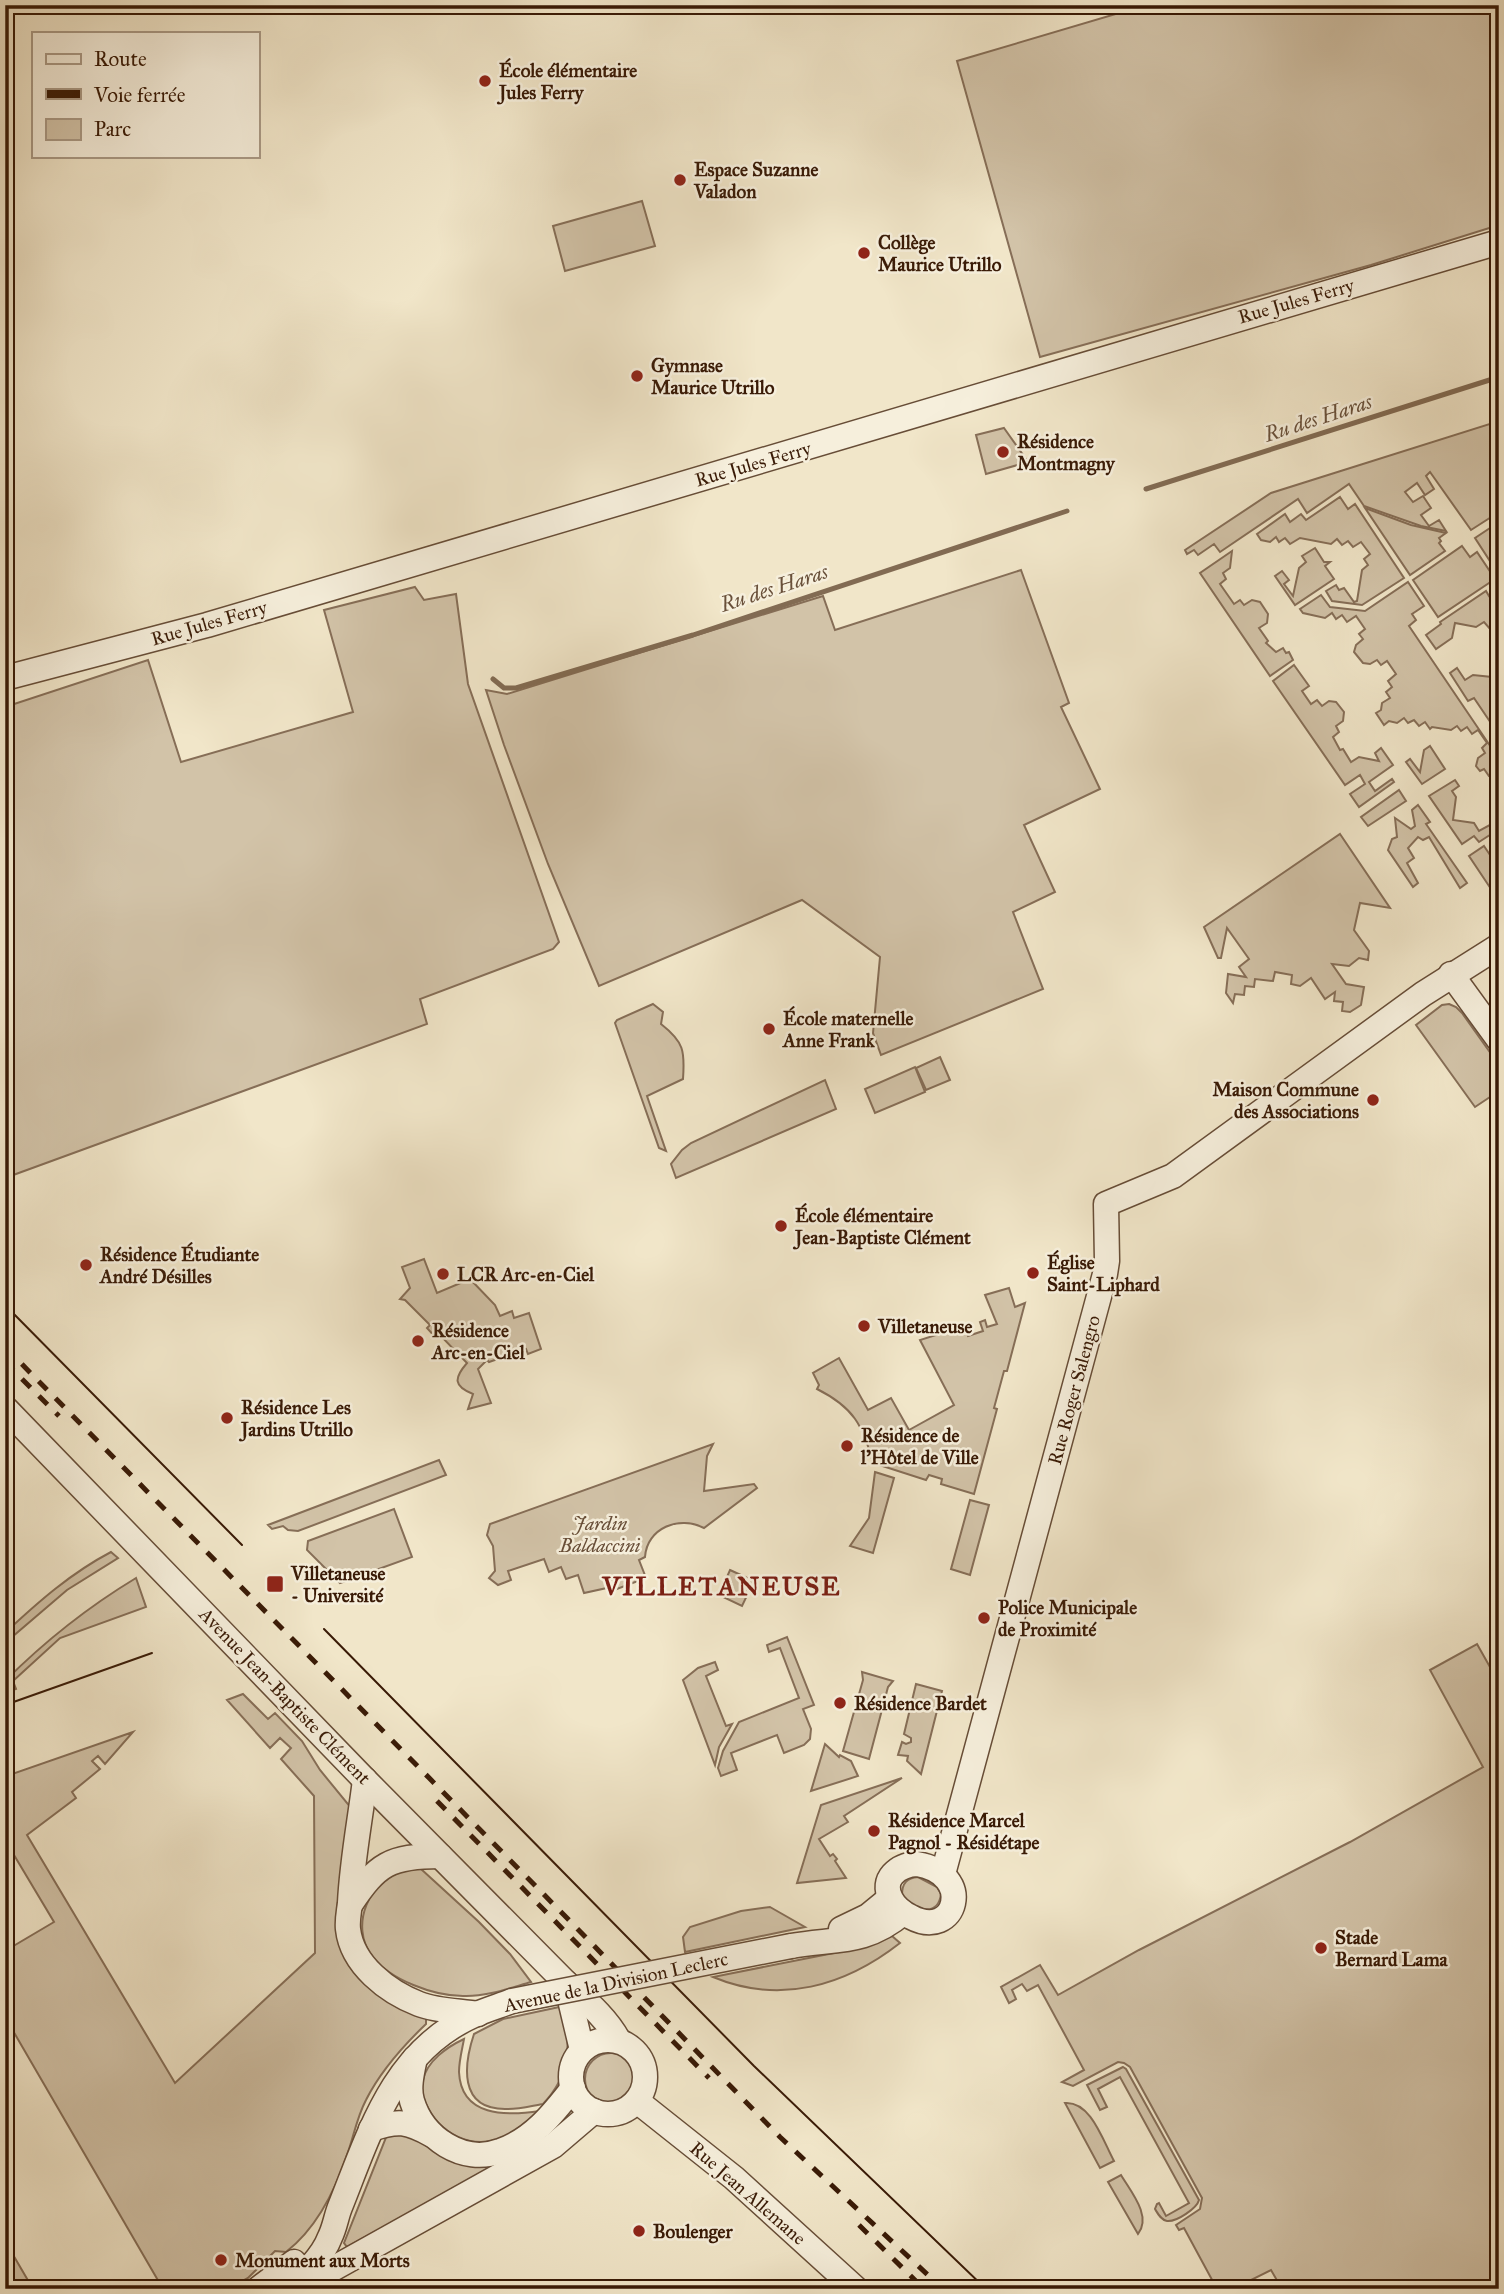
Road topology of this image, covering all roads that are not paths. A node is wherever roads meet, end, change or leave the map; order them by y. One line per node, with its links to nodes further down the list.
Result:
1 (1499, 242): 2 (street, Rue Jules Ferry)
2 (5, 678)
3 (1499, 946): 4 (street)
4 (1451, 974): 5 (street); 8 (street, Rue Roger Salengro)
5 (1499, 1040)
6 (5, 1408): 7 (street, Avenue Jean-Baptiste Clément)
7 (365, 1780): 9 (street, Avenue Jean-Baptiste Clément); 12 (street)
8 (959, 1813): 10 (street, Rue Roger Salengro); 11 (street, Rue Roger Salengro)
9 (440, 1856): 12 (street); 14 (street, Avenue Jean-Baptiste Clément)
10 (917, 1864): 11 (street); 13 (street)
11 (943, 1874): 13 (street)
12 (349, 1905): 15 (street)
13 (897, 1905): 15 (street, Avenue de la Division Leclerc, bridge)
14 (566, 1983): 16 (street, Avenue Jean-Baptiste Clément); 17 (street)
15 (478, 2014): 18 (street, Avenue de la Division Leclerc)
16 (619, 2041): 17 (street); 20 (street)
17 (582, 2050): 19 (street)
18 (415, 2056): 22 (street, Avenue de la Division Leclerc); 23 (street)
19 (573, 2088): 21 (street); 23 (street)
20 (637, 2101): 21 (street); 27 (street, Rue Jean Allemane)
21 (594, 2111): 25 (street, Avenue de la Division Leclerc)
22 (371, 2129): 23 (street); 24 (street, Avenue de la Division Leclerc)
23 (432, 2135)
24 (337, 2215): 25 (street, Avenue de la Division Leclerc); 26 (street, Avenue de la Division Leclerc)
25 (289, 2286)
26 (258, 2289)
27 (856, 2289)

